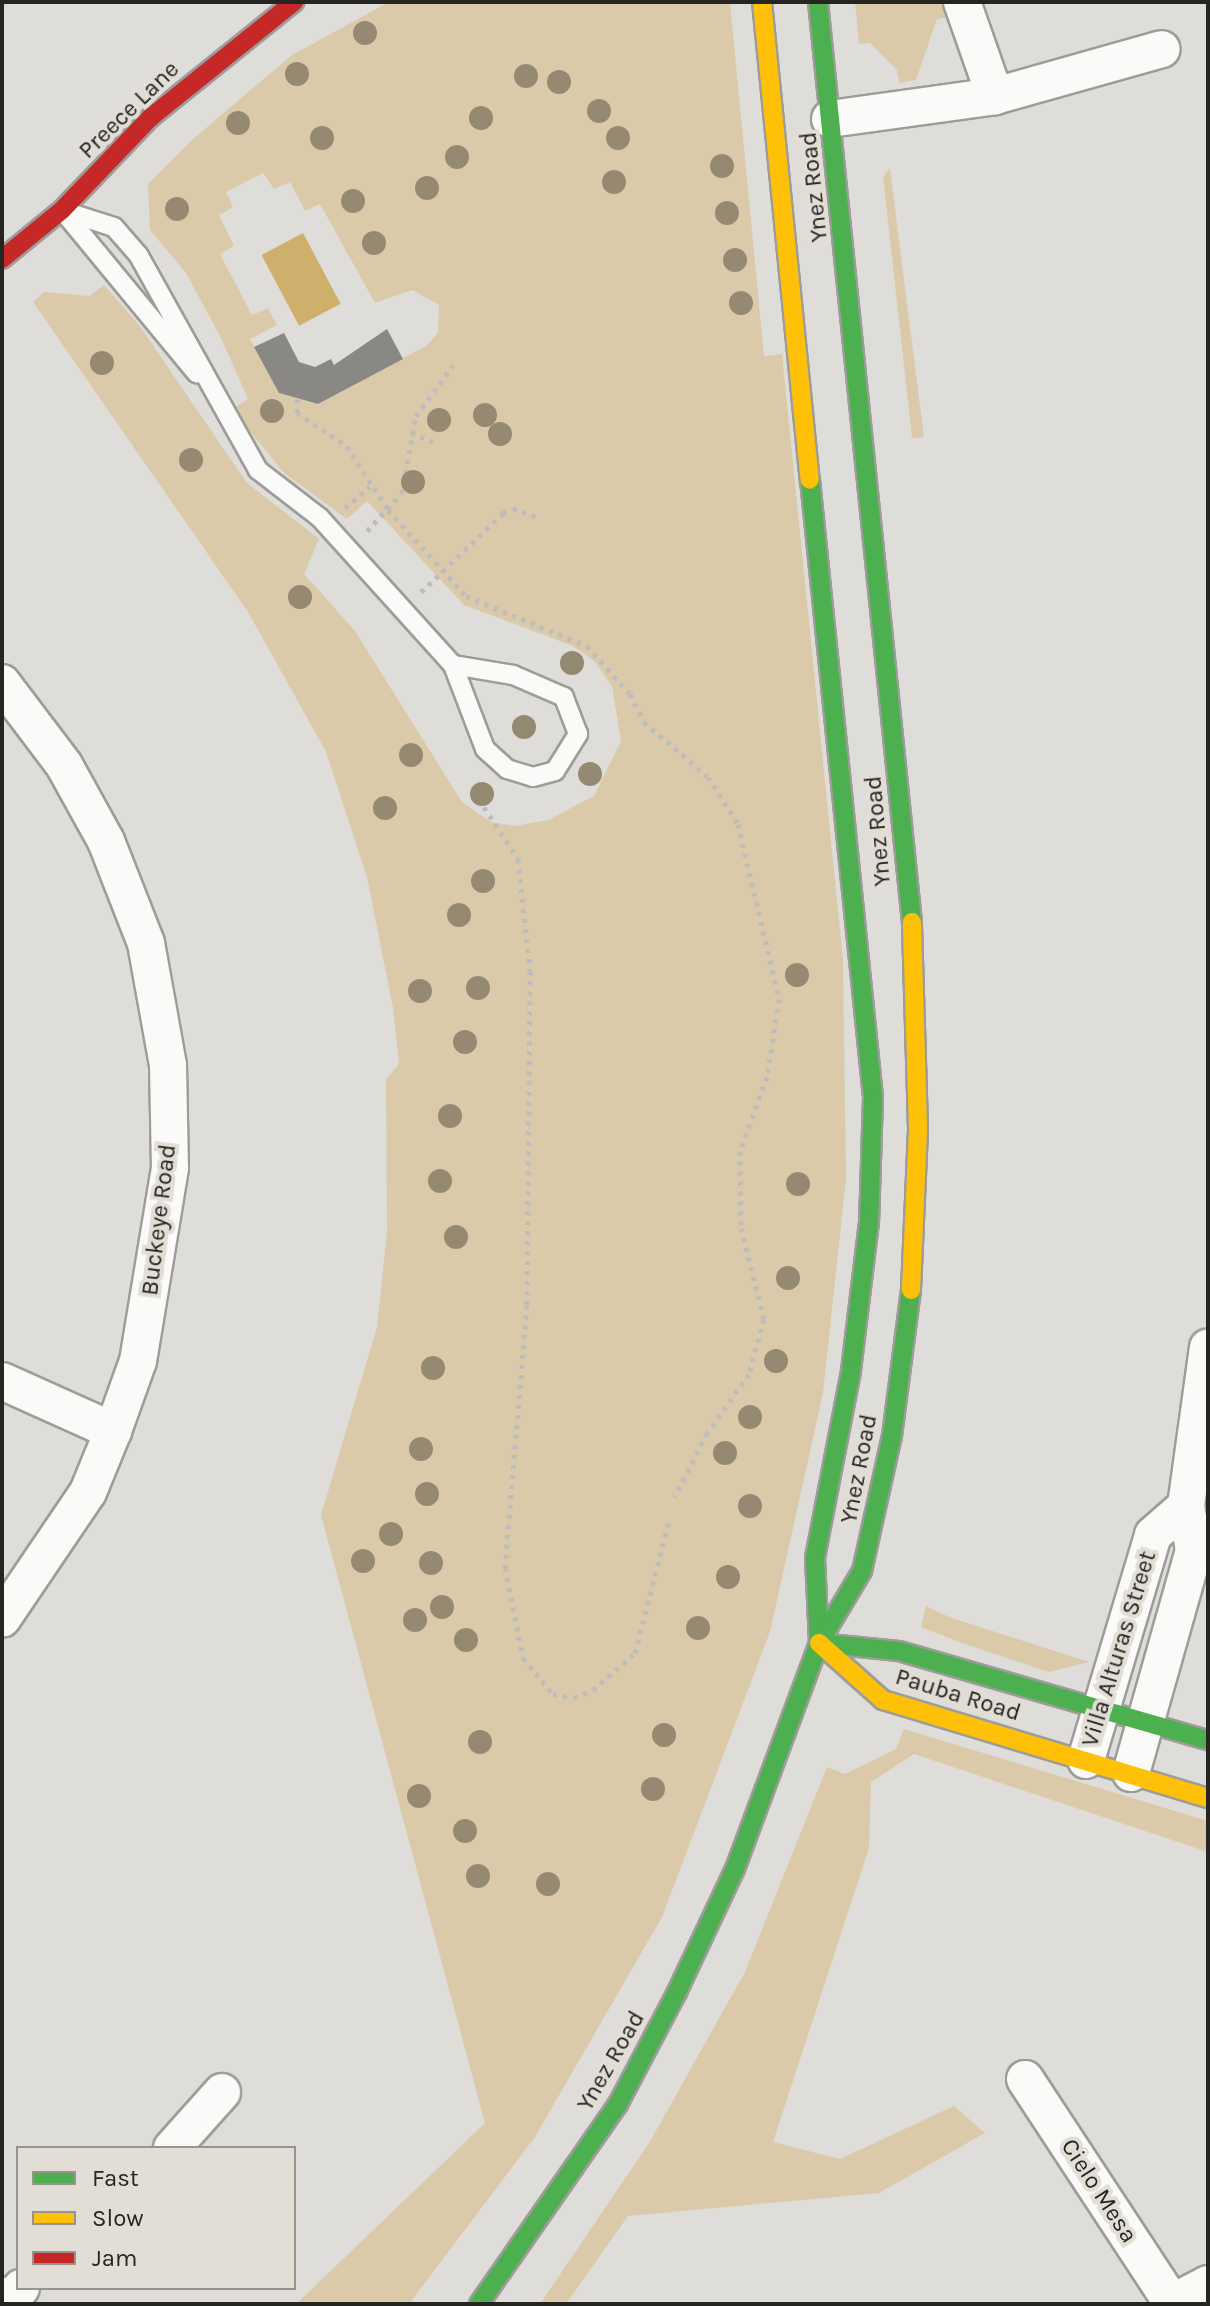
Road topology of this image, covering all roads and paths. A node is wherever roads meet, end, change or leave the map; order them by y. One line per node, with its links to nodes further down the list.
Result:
1 (762, 2): 30 (main road, Ynez Road)
2 (818, 2): 7 (main road, Ynez Road)
3 (962, 2): 6 (street)
4 (280, 5): 8 (main road, Preece Lane)
5 (1162, 49): 6 (street)
6 (995, 96): 7 (street)
7 (830, 119): 30 (main road, Ynez Road)
8 (62, 210): 9 (main road, Preece Lane); 11 (lane); 11 (lane)
9 (2, 259)
10 (453, 365): 13 (path)
11 (215, 397): 17 (lane)
12 (297, 399): 15 (path)
13 (411, 433): 14 (path); 15 (path)
14 (435, 442)
15 (388, 510): 17 (path); 18 (path)
16 (536, 517): 18 (path)
17 (349, 549): 19 (lane)
18 (441, 571): 19 (path); 26 (path)
19 (404, 610): 20 (lane)
20 (453, 665): 20 (lane)
21 (2, 683): 25 (street, Buckeye Road)
22 (484, 807): 28 (path)
23 (1208, 1348): 27 (street, Villa Alturas Street)
24 (2, 1381): 25 (street)
25 (113, 1431): 29 (street, Buckeye Road)
26 (675, 1497)
27 (1186, 1506): 31 (street, Villa Alturas Street); 32 (street, Villa Alturas Street)
28 (670, 1518)
29 (2, 1619)
30 (819, 1643): 31 (main road, Pauba Road); 34 (main road, Pauba Road); 44 (main road, Ynez Road)
31 (1102, 1708): 32 (main road, Pauba Road); 34 (street, Villa Alturas Street)
32 (1147, 1721): 33 (main road, Pauba Road); 35 (street, Villa Alturas Street)
33 (1208, 1740)
34 (1086, 1760): 35 (main road, Pauba Road)
35 (1131, 1773): 36 (main road, Pauba Road)
36 (1208, 1798)
37 (1025, 2079): 42 (street, Cielo Mesa)
38 (222, 2092): 39 (street)
39 (174, 2146)
40 (1208, 2284): 42 (street)
41 (19, 2290): 43 (street)
42 (1171, 2303)
43 (3, 2304)
44 (479, 2304)

